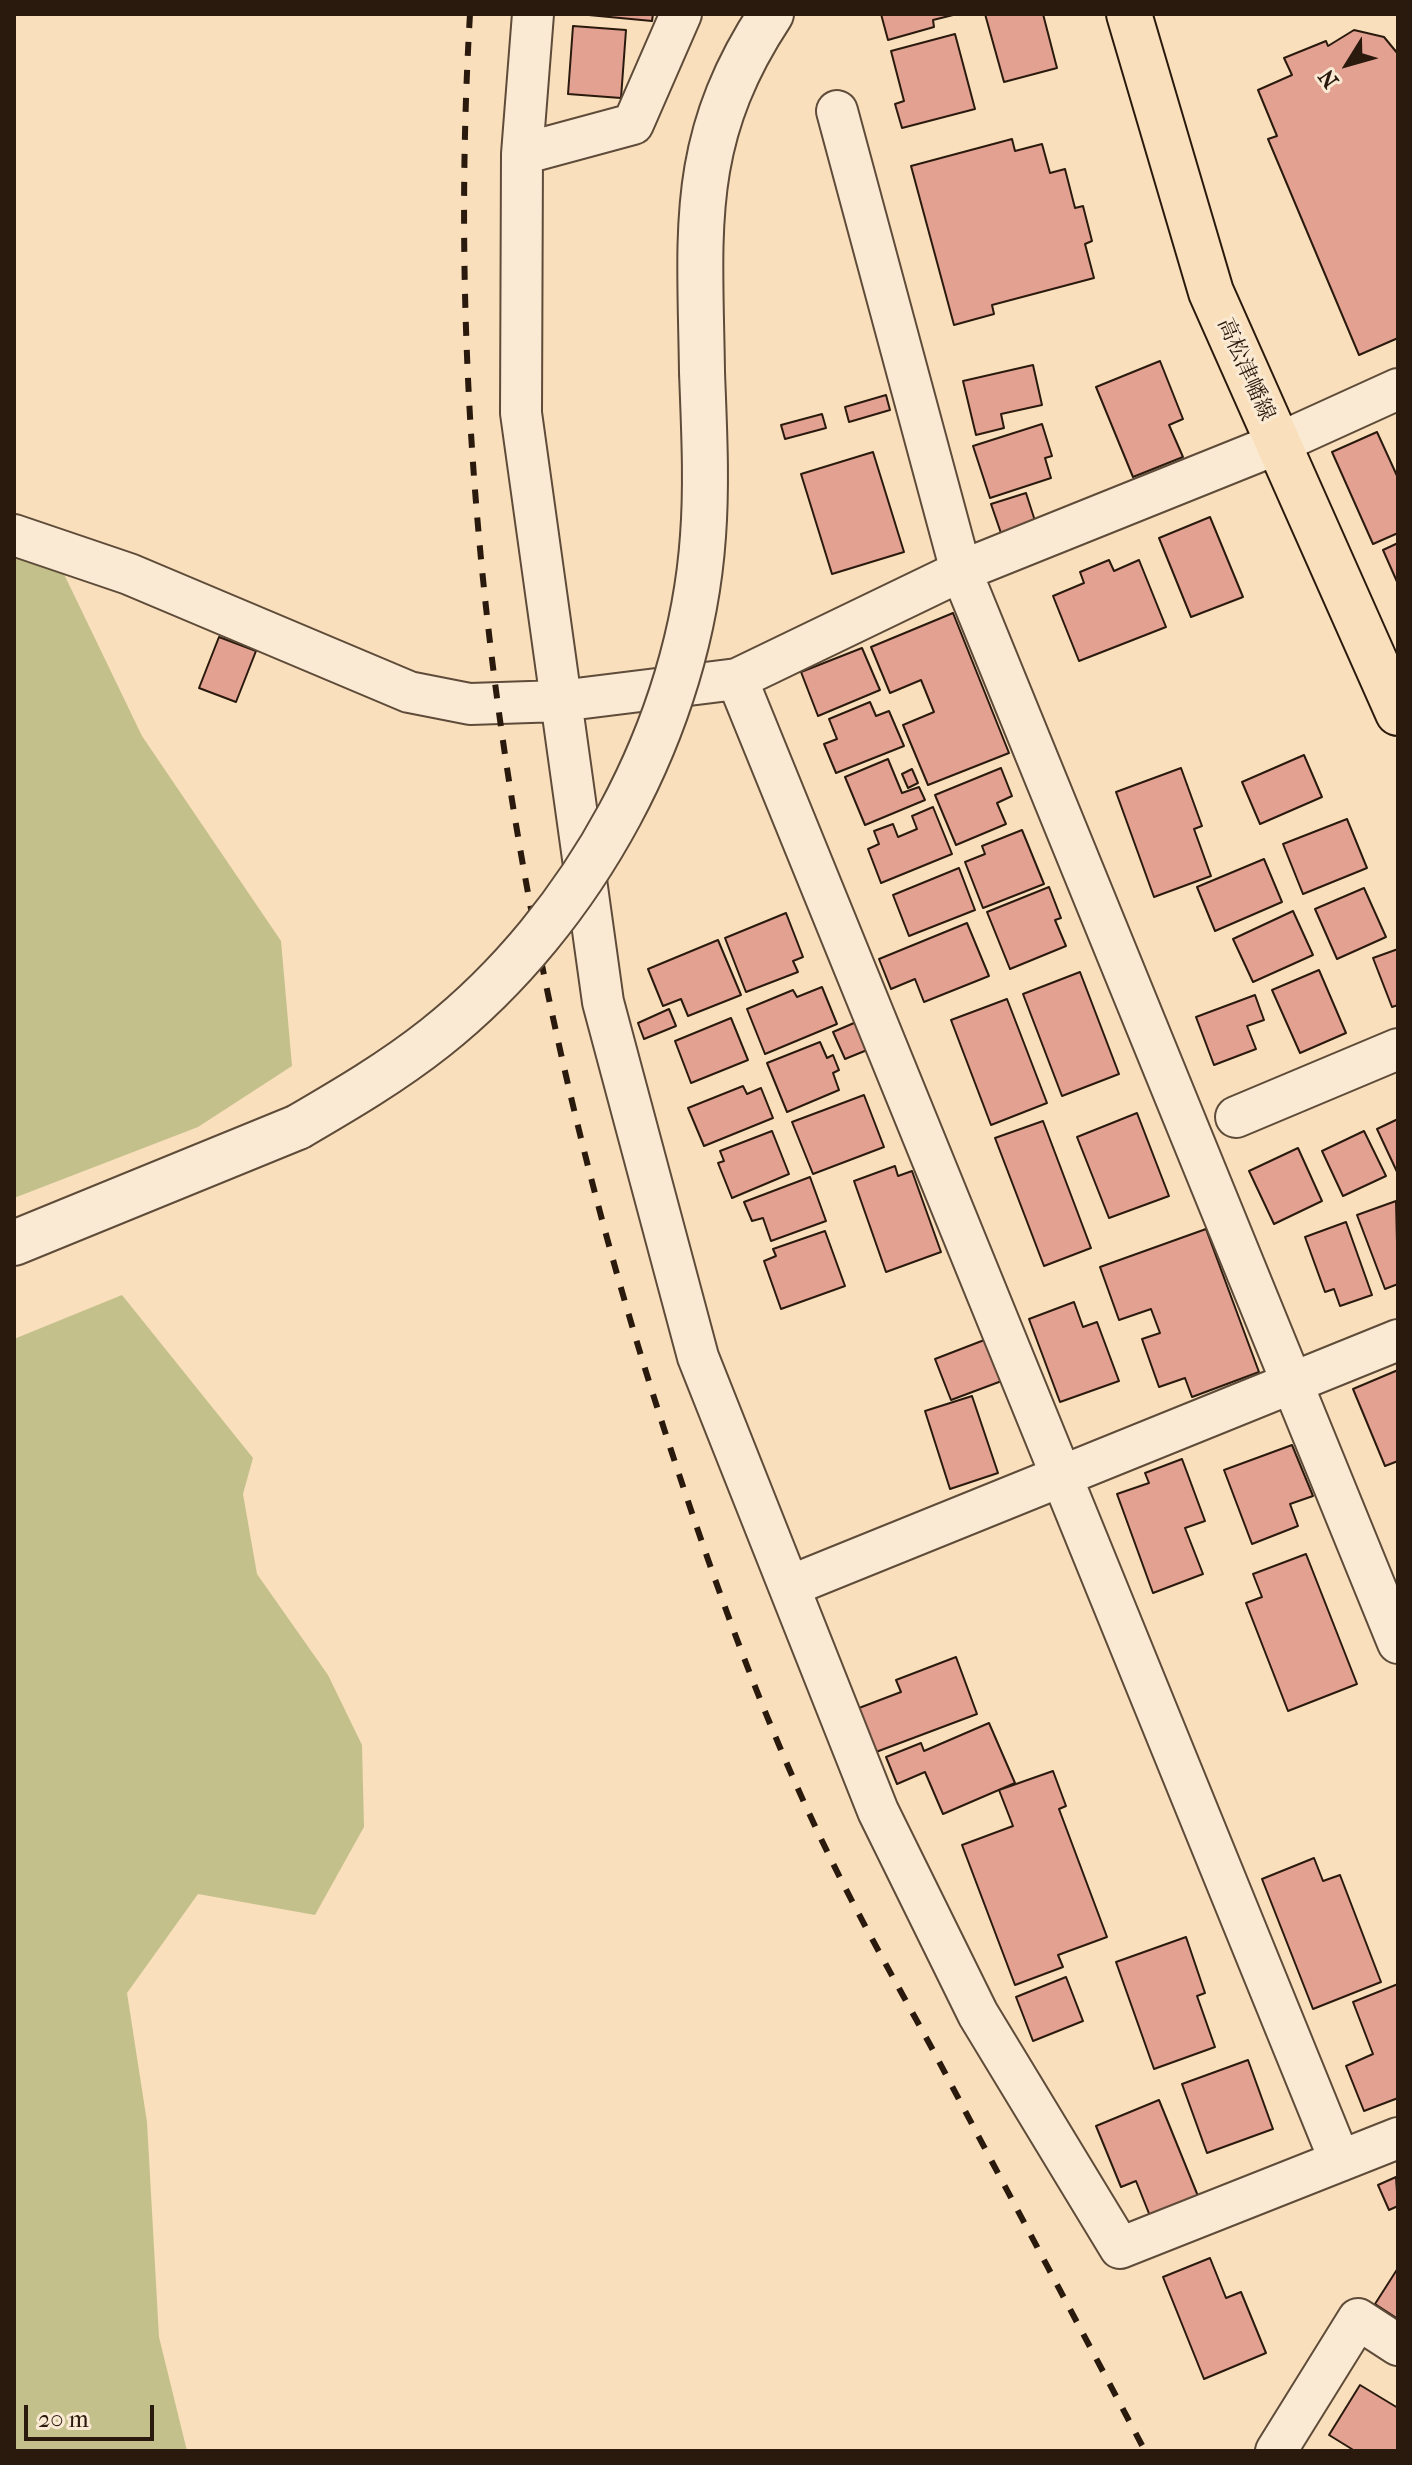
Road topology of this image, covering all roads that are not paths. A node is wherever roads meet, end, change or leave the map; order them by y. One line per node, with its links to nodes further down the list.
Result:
1 (533, 14): 6 (street)
2 (681, 14): 6 (street)
3 (771, 14): 16 (street, bridge)
4 (1129, 14): 8 (main road, 高松津幡線)
5 (837, 111): 10 (street)
6 (522, 154): 12 (street)
7 (1398, 389): 8 (street)
8 (1277, 444): 10 (street); 13 (main road, 高松津幡線)
9 (14, 535): 12 (street)
10 (961, 571): 11 (street); 18 (street)
11 (737, 679): 12 (street); 19 (street)
12 (560, 701): 20 (street)
13 (1398, 713)
14 (1398, 1049): 15 (street)
15 (1236, 1117)
16 (14, 1243)
17 (1398, 1340): 18 (street)
18 (1292, 1383): 19 (street); 21 (street)
19 (1063, 1475): 20 (street); 23 (street)
20 (790, 1586): 23 (street)
21 (1398, 1643)
22 (1398, 2138): 23 (street)
23 (1340, 2161)
24 (1398, 2345): 25 (street)
25 (1276, 2451)

